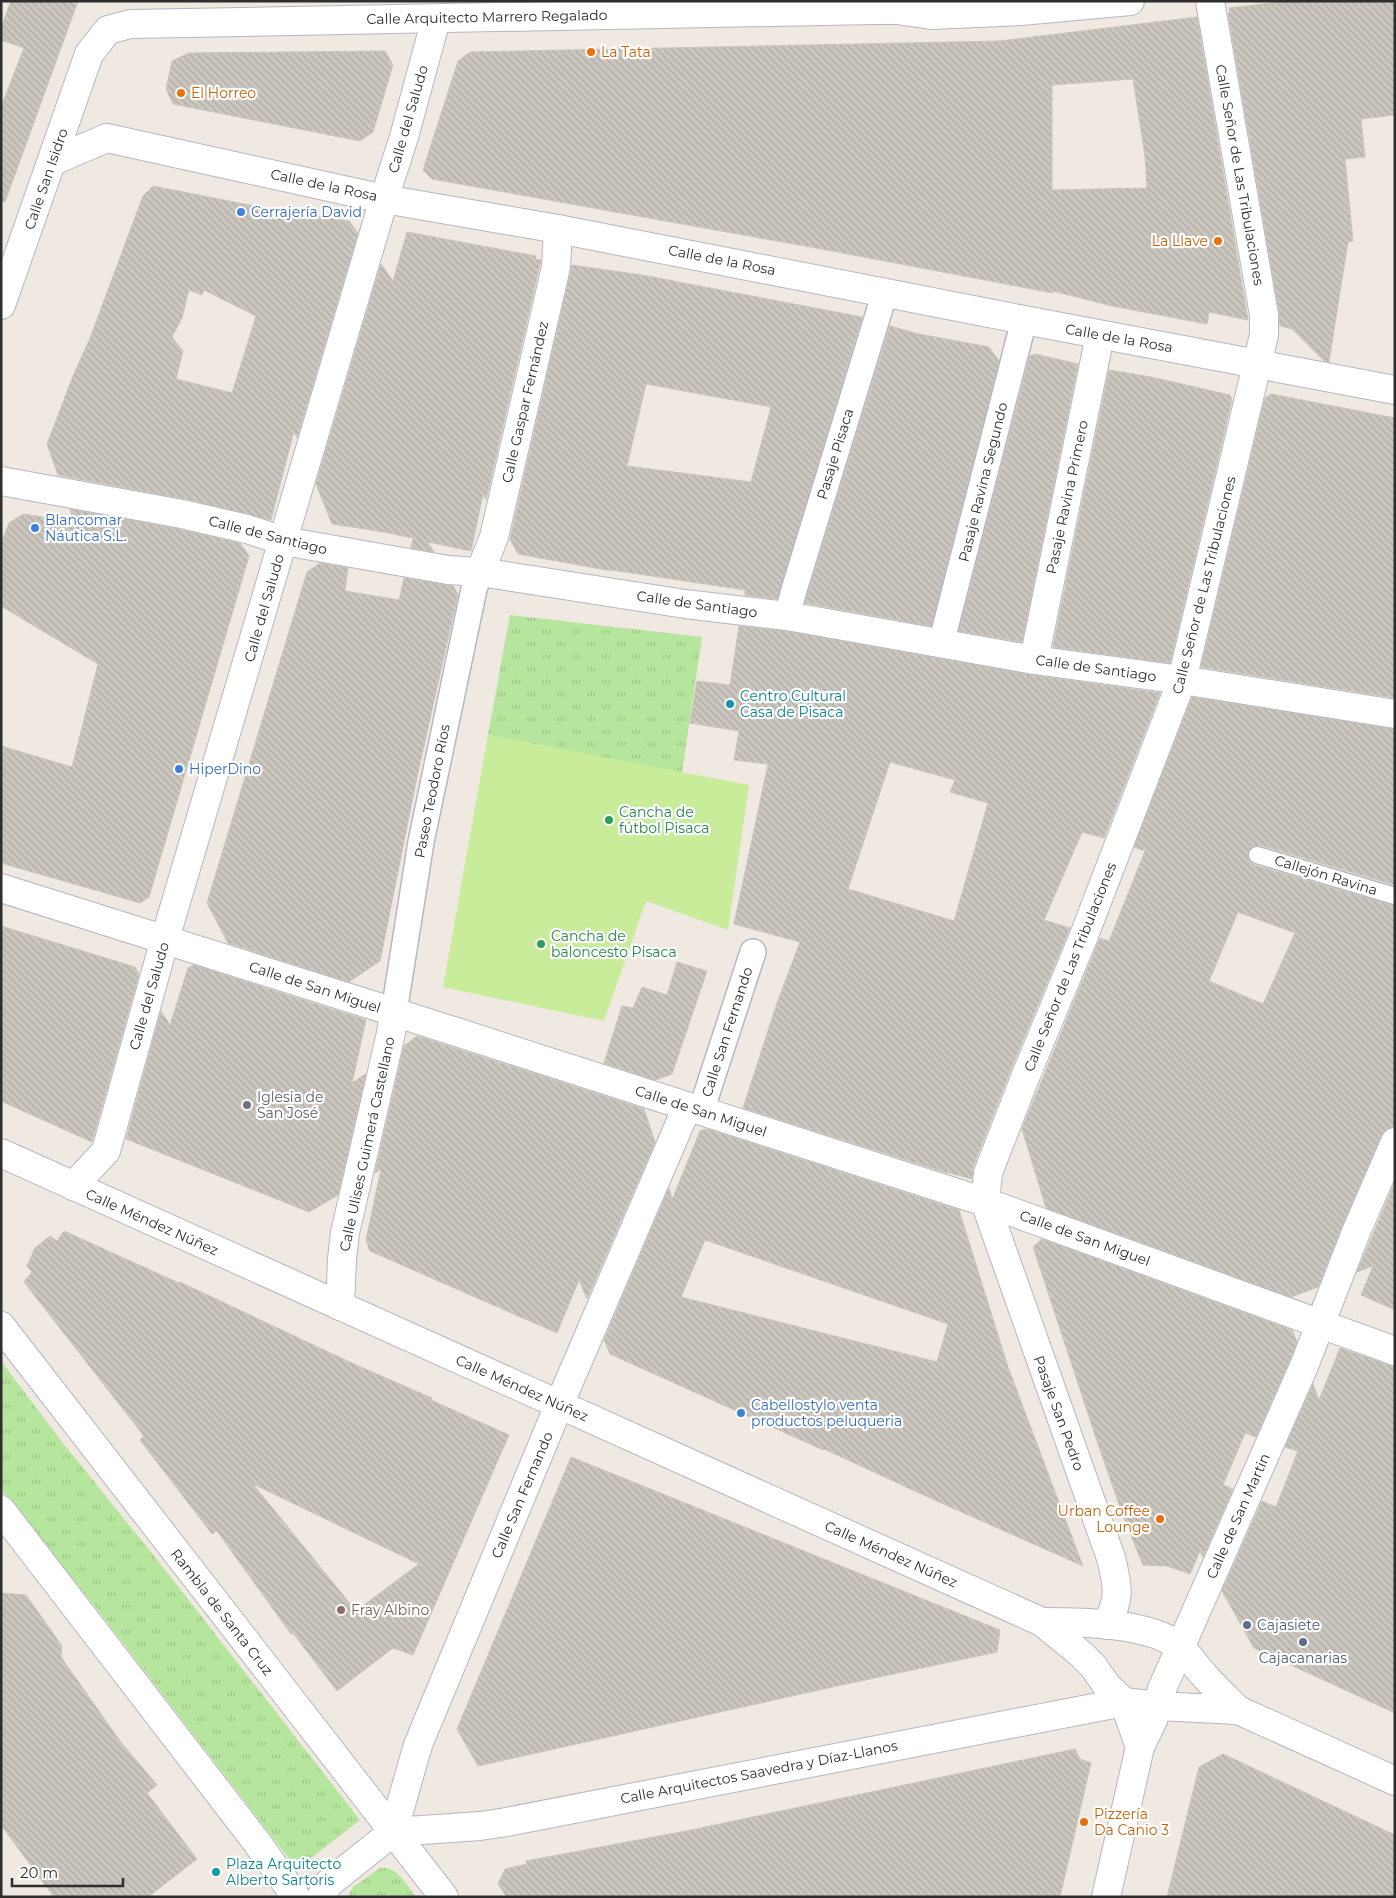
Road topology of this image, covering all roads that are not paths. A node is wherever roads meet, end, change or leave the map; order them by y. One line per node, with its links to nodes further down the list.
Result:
1 (1130, 1): 4 (street, Calle Arquitecto Marrero Regalado)
2 (1210, 1): 14 (street, Calle Señor de Las Tribulaciones)
3 (902, 4): 4 (street, Calle Arquitecto Marrero Regalado); 5 (street, Calle Arquitecto Marrero Regalado)
4 (986, 7)
5 (436, 19): 6 (street, Calle Arquitecto Marrero Regalado); 8 (street, Calle del Saludo)
6 (89, 54): 7 (street, Calle San Isidro)
7 (53, 161): 8 (street, Calle de la Rosa); 11 (street, Calle San Isidro)
8 (384, 199): 9 (street, Calle de la Rosa); 17 (street, Calle del Saludo)
9 (558, 229): 10 (street, Calle de la Rosa); 18 (street, Calle Gaspar Fernández)
10 (885, 292): 12 (street, Calle de la Rosa); 19 (street, Pasaje Pisaca)
11 (1, 305)
12 (1024, 320): 13 (street, Calle de la Rosa); 20 (street, Pasaje Ravina Segundo)
13 (1100, 335): 14 (street, Calle de la Rosa); 21 (street, Pasaje Ravina Primero)
14 (1259, 363): 15 (street, Calle de la Rosa); 22 (street, Calle Señor de Las Tribulaciones)
15 (1395, 390)
16 (1, 481): 17 (street, Calle de Santiago)
17 (284, 542): 18 (street, Calle de Santiago); 27 (street, Calle del Saludo)
18 (480, 572): 19 (street, Calle de Santiago); 29 (street, Paseo Teodoro Ríos)
19 (787, 616): 20 (street, Calle de Santiago)
20 (941, 644): 21 (street, Calle de Santiago)
21 (1034, 660): 22 (street, Calle de Santiago)
22 (1182, 680): 23 (street, Calle de Santiago); 34 (street, Calle Señor de Las Tribulaciones)
23 (1395, 714)
24 (1257, 855): 26 (lane, Callejón Ravina)
25 (1, 888): 27 (street, Calle de San Miguel)
26 (1395, 896)
27 (165, 939): 29 (street, Calle de San Miguel); 33 (street, Calle del Saludo)
28 (753, 952): 30 (street, Calle San Fernando)
29 (394, 1012): 30 (street, Calle de San Miguel); 35 (street, Calle Ulises Guimerá Castellano)
30 (694, 1109): 34 (street, Calle de San Miguel); 39 (street, Calle San Fernando)
31 (1395, 1142): 36 (street, Calle de San Martin)
32 (1, 1153): 33 (street, Calle Méndez Núñez)
33 (73, 1186): 35 (street, Calle Méndez Núñez)
34 (985, 1202): 36 (street, Calle de San Miguel); 42 (street, Pasaje San Pedro)
35 (340, 1306): 39 (street, Calle Méndez Núñez)
36 (1321, 1324): 38 (street, Calle de San Miguel); 43 (street, Calle de San Martin)
37 (1, 1326): 49 (street, Rambla de Santa Cruz)
38 (1395, 1351)
39 (559, 1405): 41 (street, Calle Méndez Núñez); 49 (street, Calle San Fernando)
40 (1, 1510): 50 (street)
41 (1042, 1622): 42 (street, Calle Méndez Núñez); 44 (street, Calle Méndez Núñez)
42 (1106, 1625): 43 (street, Calle Méndez Núñez)
43 (1181, 1648): 45 (street, Calle de San Martin); 46 (street, Calle Méndez Núñez)
44 (1124, 1702): 45 (street, Calle Méndez Núñez); 47 (street); 49 (street, Calle Arquitectos Saavedra y Díaz-Llanos)
45 (1157, 1706): 46 (street, Calle Méndez Núñez); 47 (street, Calle de San Martin)
46 (1238, 1710): 48 (street, Calle Méndez Núñez)
47 (1140, 1747): 53 (street, Calle de San Martin)
48 (1395, 1781)
49 (393, 1832): 51 (street); 52 (street, Rambla de Santa Cruz)
50 (296, 1897)
51 (321, 1897)
52 (444, 1897)
53 (1106, 1897)

